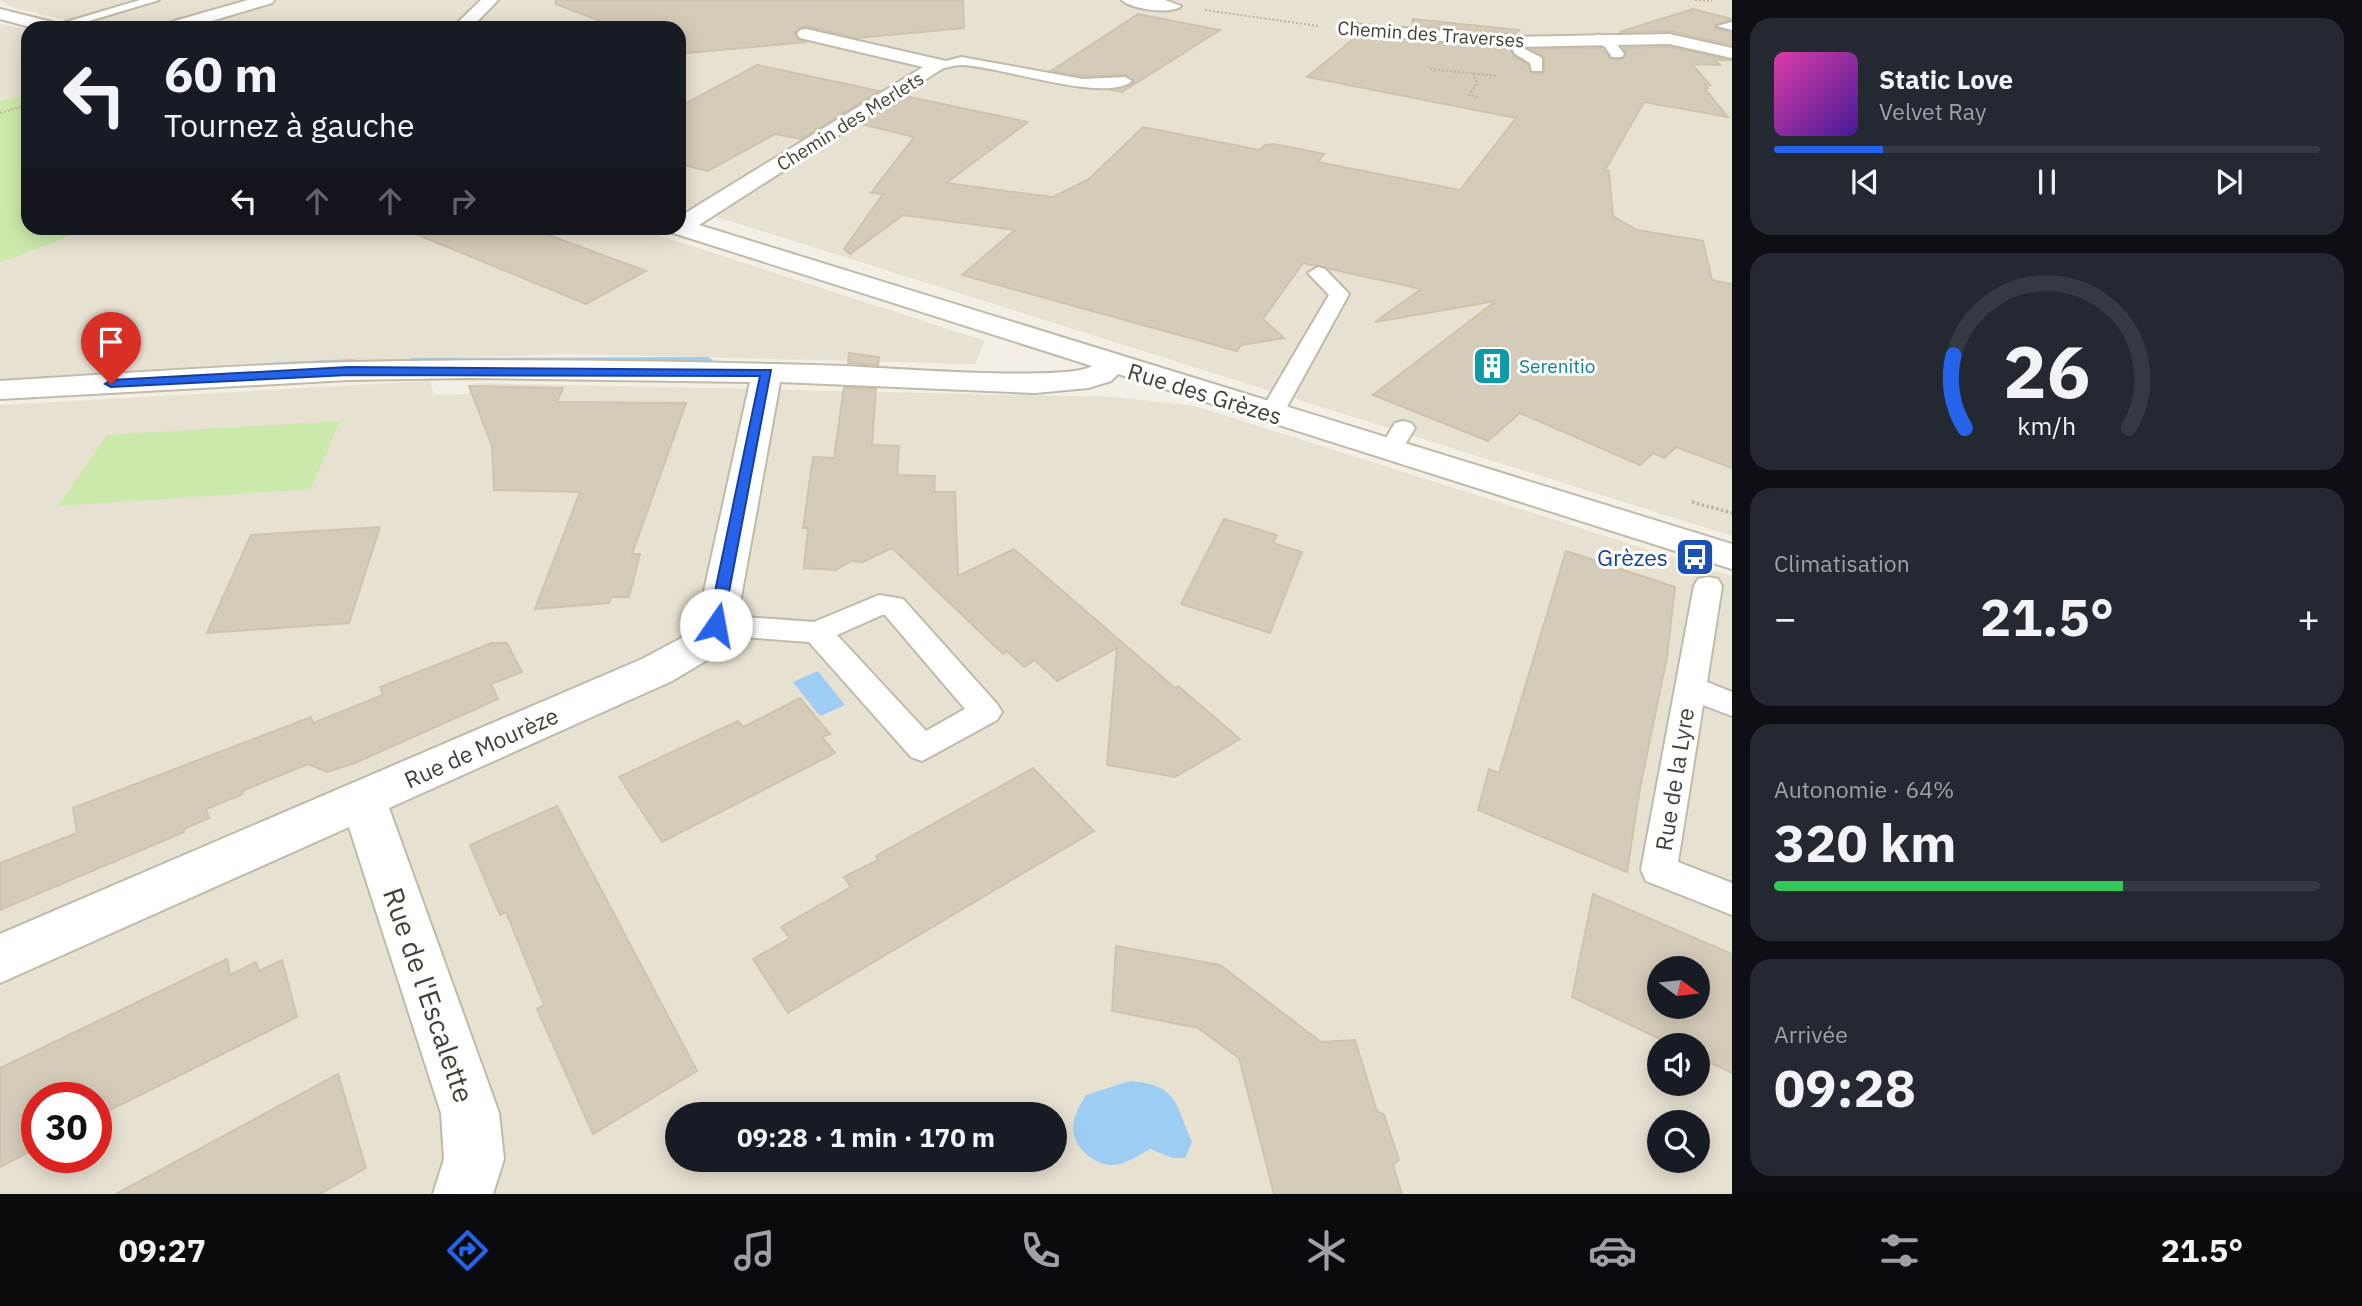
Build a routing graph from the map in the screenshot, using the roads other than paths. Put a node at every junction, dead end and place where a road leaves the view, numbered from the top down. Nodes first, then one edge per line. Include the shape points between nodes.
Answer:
1 (153, 0) edge
2 (266, 0) edge
3 (490, 0) edge
4 (1130, 0) edge
5 (1173, 6) road end
6 (0, 14) edge
7 (26, 21) edge
8 (78, 21) edge
9 (194, 21) edge
10 (468, 21) edge
11 (1350, 29) road end
12 (806, 34) dead end
13 (1600, 38) junction
14 (1515, 42) junction
15 (1732, 53) edge
16 (1616, 54) dead end
17 (939, 65) junction
18 (1537, 68) dead end
19 (1125, 81) dead end
20 (686, 223) edge
21 (686, 229) edge
22 (1318, 273) dead end
23 (1051, 344) junction
24 (1111, 364) junction
25 (767, 373) junction
26 (990, 380) junction
27 (0, 390) edge
28 (1271, 414) junction
29 (1732, 557) edge
30 (1708, 586) dead end
31 (716, 625) junction
32 (817, 632) junction
33 (1689, 688) junction
34 (1732, 704) edge
35 (363, 799) junction
36 (1732, 899) edge
37 (0, 959) edge
38 (463, 1194) edge

1 - 8 lane
2 - 9 street
3 - 10 street
4 - 5 street
6 - 7 street
11 - 14 street, Chemin des Traverses
12 - 17 street, Chemin des Merlets
13 - 14 street, Chemin des Traverses
13 - 15 street, Chemin des Traverses via 1669,38
13 - 16 lane
14 - 18 lane via 1520,51 1537,61
17 - 19 lane via 961,61 1083,83
17 - 20 street, Chemin des Merlets
21 - 23 street, Rue des Grèzes
22 - 28 lane via 1339,295
23 - 24 street, Rue des Grèzes
23 - 26 street via 1038,364
24 - 26 street via 1088,379 1035,384
24 - 28 street, Rue des Grèzes
25 - 26 street
25 - 27 street via 348,371
25 - 31 street
28 - 29 street, Rue des Grèzes via 1397,439
30 - 33 lane, Rue de la Lyre
31 - 32 lane
31 - 35 street, Rue de Mourèze via 703,644 657,670
32 - 32 lane via 879,605 892,606 986,712 922,748
33 - 34 lane, Rue de la Lyre
33 - 36 lane, Rue de la Lyre via 1659,870
35 - 37 street, Rue de Mourèze
35 - 38 street, Rue de l'Escalette via 470,1114 474,1159

